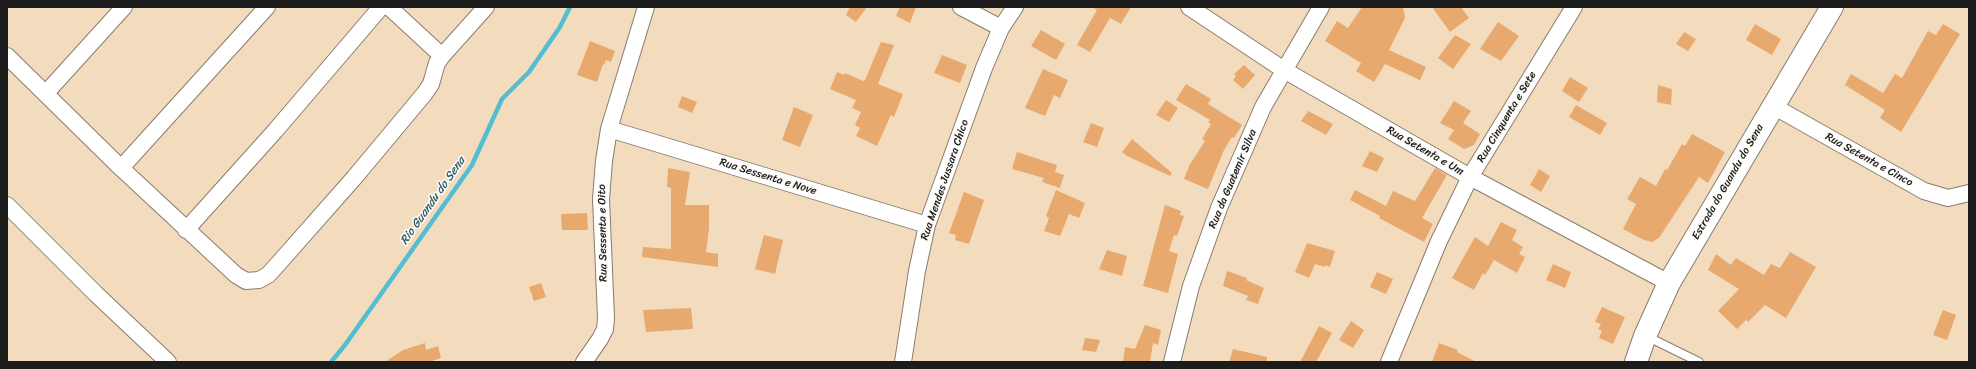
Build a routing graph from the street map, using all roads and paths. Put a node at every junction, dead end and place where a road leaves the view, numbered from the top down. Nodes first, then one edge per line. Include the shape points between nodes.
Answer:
1 (124, 7) edge
2 (267, 7) edge
3 (381, 7) edge
4 (389, 7) edge
5 (486, 7) edge
6 (646, 7) edge
7 (961, 7) edge
8 (1015, 7) edge
9 (1188, 7) edge
10 (1321, 7) edge
11 (1574, 7) edge
12 (1832, 7) edge
13 (1001, 28) junction
14 (7, 56) edge
15 (442, 56) junction
16 (1284, 70) junction
17 (46, 93) junction
18 (1773, 106) junction
19 (609, 129) junction
20 (121, 168) junction
21 (1470, 177) junction
22 (1969, 193) edge
23 (7, 205) edge
24 (927, 225) junction
25 (186, 230) junction
26 (1669, 283) junction
27 (1645, 336) junction
28 (168, 362) edge
29 (584, 362) edge
30 (903, 362) edge
31 (1172, 362) edge
32 (1390, 362) edge
33 (1636, 362) edge
34 (1699, 362) edge

1 - 17 street
2 - 20 street
3 - 25 street
4 - 15 street
5 - 15 street
6 - 19 street, Rua Sessenta e Oito
7 - 13 street
8 - 13 street, Rua Mendes Jussara Chico
9 - 16 street, Rua Setenta e Um
10 - 16 street, Rua da Guatemir Silva
11 - 21 street, Rua Cinquenta e Sete
12 - 18 main road, Estrada do Guandu do Sena
13 - 24 street, Rua Mendes Jussara Chico
14 - 17 street
15 - 25 street via 425,93 268,275 259,280 246,281
16 - 21 street, Rua Setenta e Um
16 - 31 street, Rua da Guatemir Silva via 1263,107 1198,262
17 - 20 street
18 - 22 street, Rua Setenta e Cinco via 1924,191 1948,198
18 - 26 main road, Estrada do Guandu do Sena
19 - 24 street, Rua Sessenta e Nove
19 - 29 street, Rua Sessenta e Oito via 601,199 606,318 600,340
20 - 25 street
21 - 26 street, Rua Setenta e Um
21 - 32 street, Rua Cinquenta e Sete via 1438,241
23 - 28 street
24 - 30 street, Rua Mendes Jussara Chico
26 - 27 main road, Estrada do Guandu do Sena
27 - 33 main road, Estrada do Guandu do Sena
27 - 34 lane

